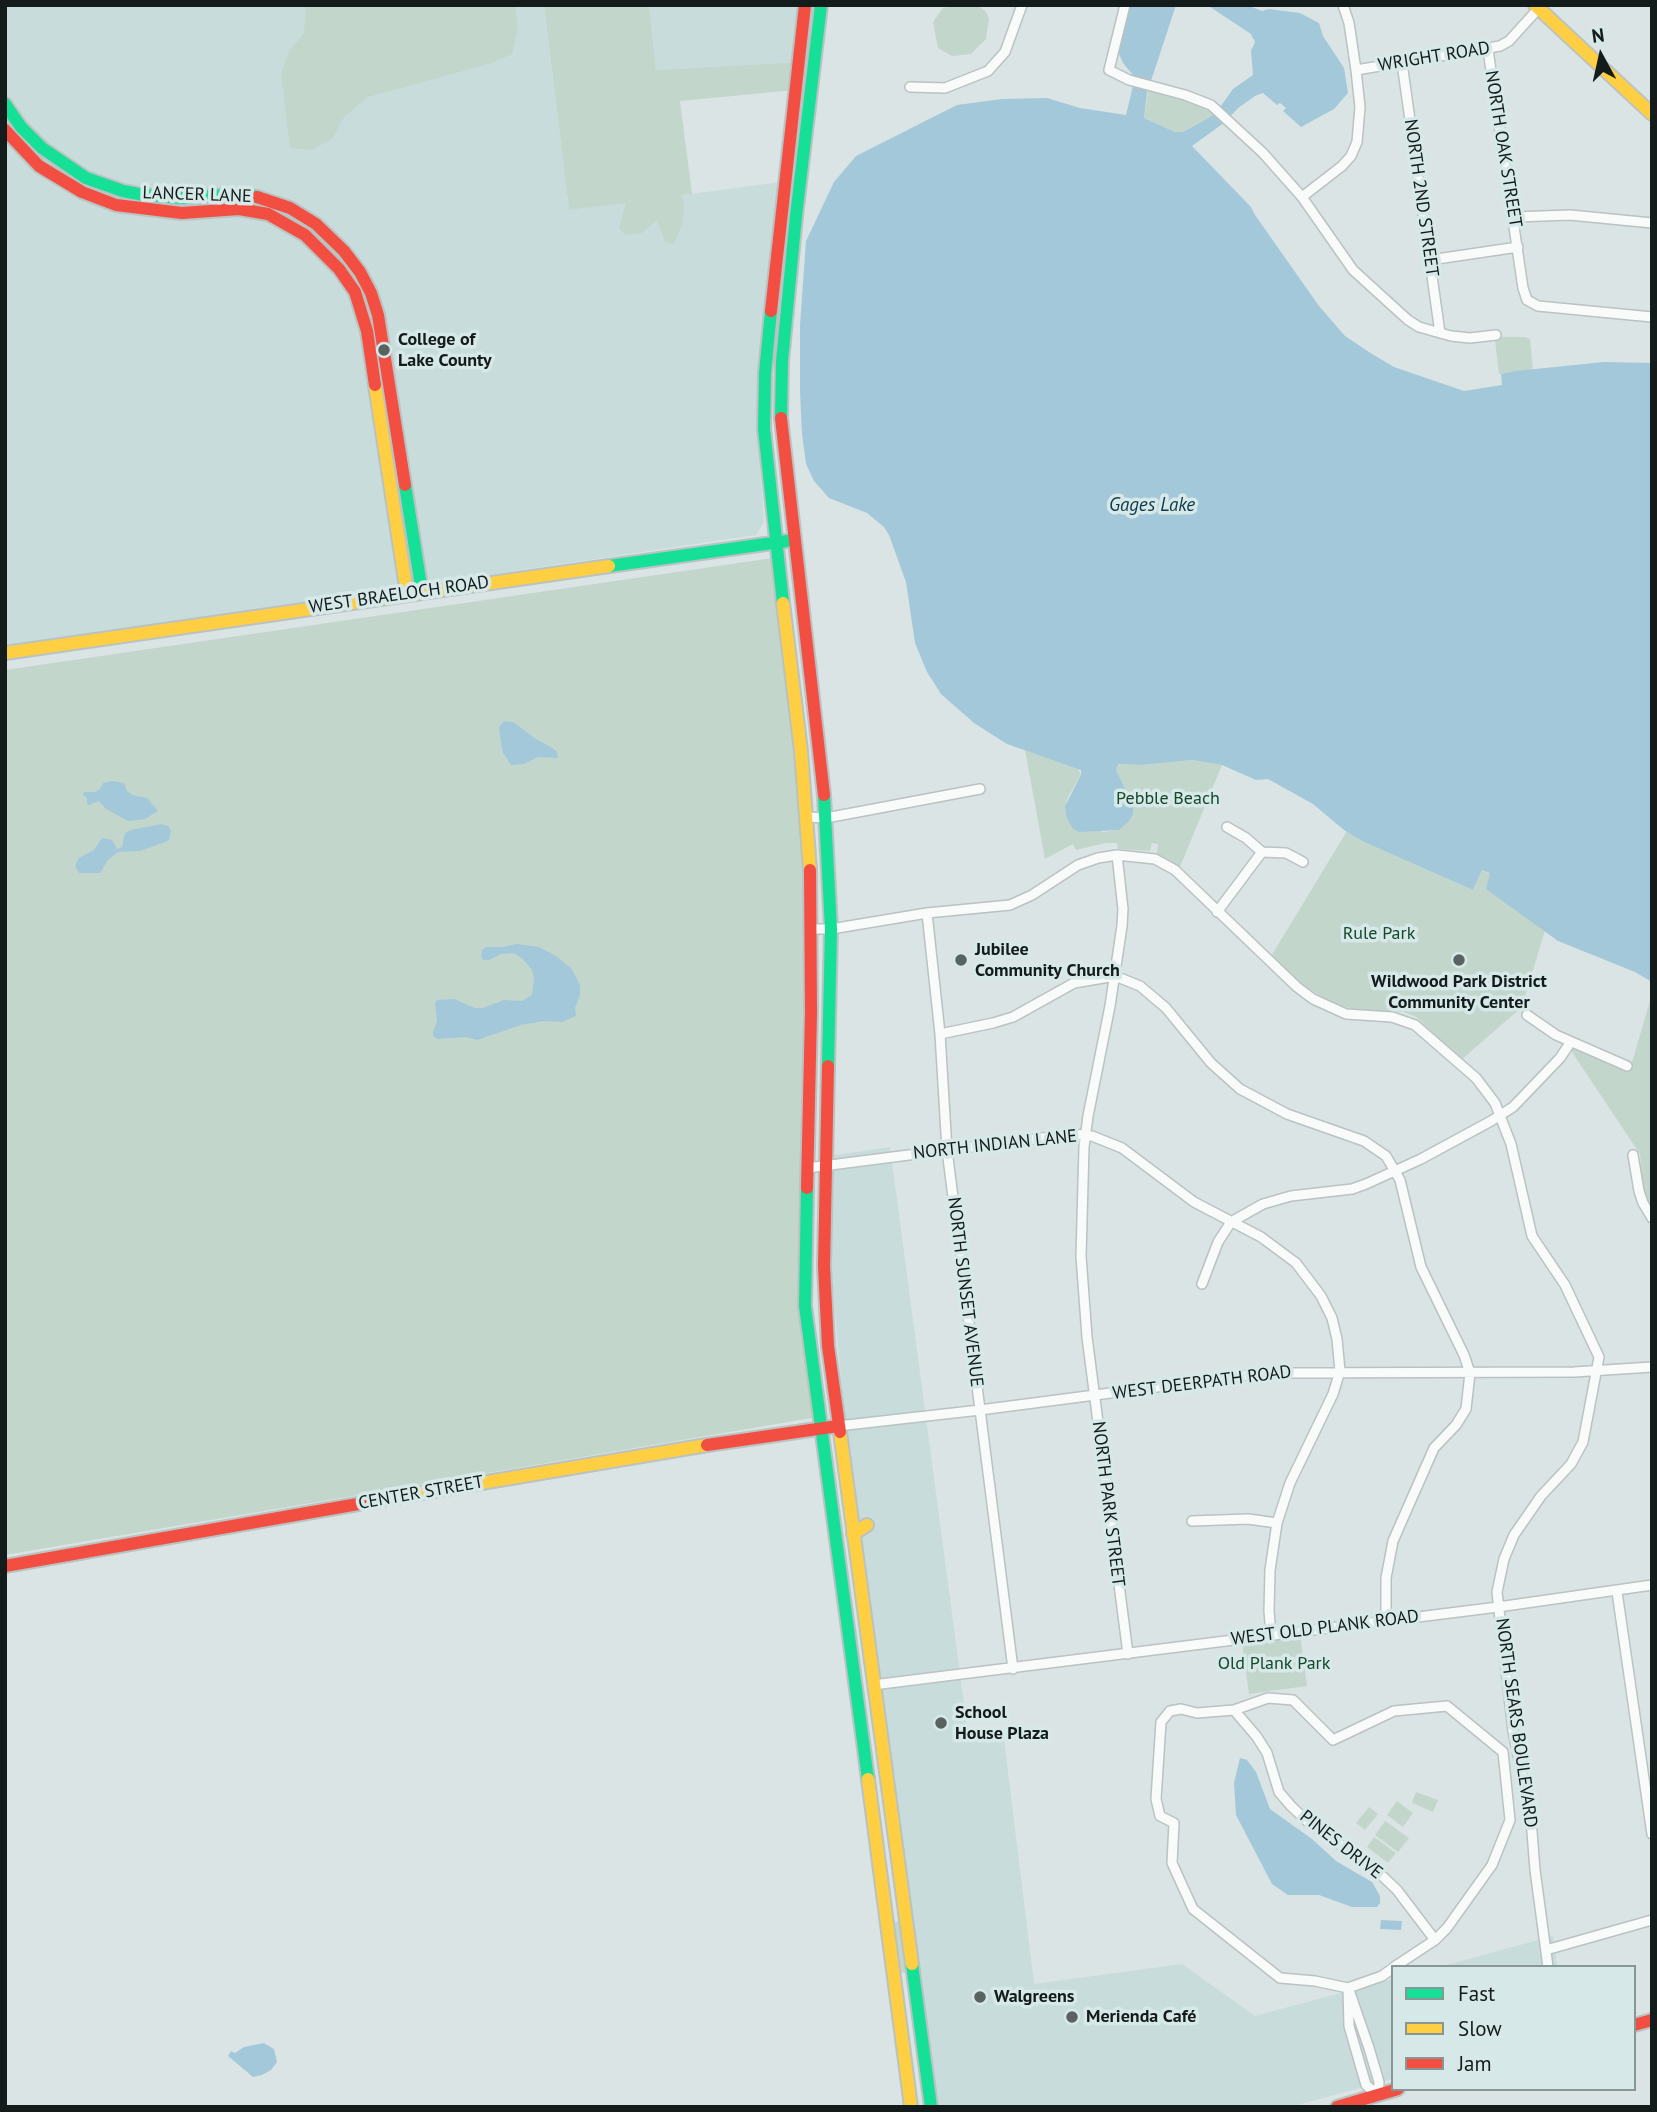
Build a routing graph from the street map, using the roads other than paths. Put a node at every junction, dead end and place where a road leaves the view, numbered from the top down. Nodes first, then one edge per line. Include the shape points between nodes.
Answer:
1 (805, 5) edge
2 (821, 5) edge
3 (1022, 5) edge
4 (1125, 5) edge
5 (1343, 5) edge
6 (1536, 7) edge
7 (1488, 50) junction
8 (1402, 63) junction
9 (1356, 70) junction
10 (910, 87) dead end
11 (5, 104) edge
12 (1652, 114) edge
13 (5, 130) edge
14 (1302, 197) junction
15 (1514, 217) junction
16 (1652, 223) edge
17 (1518, 247) junction
18 (1430, 260) junction
19 (1648, 316) edge
20 (1440, 332) junction
21 (1496, 335) dead end
22 (794, 540) junction
23 (776, 542) junction
24 (422, 592) junction
25 (407, 594) junction
26 (5, 653) edge
27 (980, 789) dead end
28 (807, 817) junction
29 (826, 818) junction
30 (1227, 827) dead end
31 (1262, 852) junction
32 (1117, 855) junction
33 (1303, 862) dead end
34 (1217, 912) junction
35 (926, 914) junction
36 (810, 929) junction
37 (831, 929) junction
38 (1115, 976) junction
39 (1527, 1016) dead end
40 (940, 1034) junction
41 (1570, 1043) junction
42 (1626, 1066) dead end
43 (1501, 1115) junction
44 (1086, 1135) junction
45 (947, 1150) junction
46 (1633, 1155) dead end
47 (825, 1166) junction
48 (807, 1168) junction
49 (1396, 1170) junction
50 (1652, 1218) edge
51 (1231, 1222) junction
52 (1202, 1284) dead end
53 (1652, 1367) edge
54 (1339, 1371) junction
55 (1598, 1371) junction
56 (1470, 1373) junction
57 (1094, 1395) junction
58 (980, 1410) junction
59 (838, 1426) junction
60 (821, 1428) junction
61 (1192, 1521) dead end
62 (1277, 1523) junction
63 (856, 1559) junction
64 (837, 1562) junction
65 (5, 1566) edge
66 (1652, 1585) edge
67 (1617, 1592) junction
68 (1498, 1607) junction
69 (1386, 1620) junction
70 (1271, 1635) junction
71 (1128, 1654) junction
72 (1013, 1669) junction
73 (873, 1685) junction
74 (1234, 1710) junction
75 (1649, 1799) edge
76 (1652, 1835) edge
77 (1652, 1920) edge
78 (1435, 1940) junction
79 (1546, 1950) junction
80 (1397, 1965) edge
81 (1548, 1965) edge
82 (1391, 1969) edge
83 (1348, 1988) junction
84 (1391, 2091) edge
85 (1378, 2095) junction
86 (911, 2107) edge
87 (931, 2107) edge
88 (1337, 2107) edge

1 - 23 main road via 765,373 764,429
2 - 22 main road via 782,360 781,419
3 - 10 street via 1005,52 988,71 945,89
4 - 14 street via 1109,70 1211,105
5 - 9 street
6 - 7 street, WRIGHT ROAD via 1509,41
6 - 12 main road
7 - 8 street, WRIGHT ROAD
7 - 15 street, NORTH OAK STREET
8 - 9 street, WRIGHT ROAD
8 - 18 street, NORTH 2ND STREET
9 - 14 street via 1357,142 1342,166
11 - 24 main road, LANCER LANE via 42,148 86,178 144,195 265,198 316,224 344,251 371,293 378,314
13 - 25 main road, LANCER LANE via 39,166 82,192 116,205 153,211 239,209 268,214 305,236 339,269 355,292 367,331
14 - 20 street via 1362,279 1408,320
15 - 16 street via 1570,215
15 - 17 street, NORTH OAK STREET
17 - 18 street
17 - 19 street, NORTH OAK STREET via 1527,300 1538,306
18 - 20 street, NORTH 2ND STREET
20 - 21 street via 1470,338
22 - 23 main road, WEST BRAELOCH ROAD
22 - 29 main road
23 - 24 main road, WEST BRAELOCH ROAD
23 - 28 main road
24 - 25 main road, WEST BRAELOCH ROAD
25 - 26 main road, WEST BRAELOCH ROAD
27 - 29 street
28 - 29 street
28 - 36 main road
29 - 37 main road
30 - 31 street
31 - 33 street via 1286,853
31 - 34 street
32 - 34 street, NORTH SEARS BOULEVARD via 1167,864
32 - 35 street, NORTH SEARS BOULEVARD via 1078,865 1019,902
32 - 38 street, NORTH PARK STREET via 1123,909
34 - 43 street, NORTH SEARS BOULEVARD via 1313,999 1346,1014 1392,1017 1415,1025 1476,1079
35 - 37 street, NORTH SEARS BOULEVARD
35 - 40 street, NORTH SUNSET AVENUE
36 - 37 street, NORTH SEARS BOULEVARD
36 - 48 main road
37 - 47 main road
38 - 40 street via 1073,983 1013,1017
38 - 44 street, NORTH PARK STREET
38 - 49 street via 1140,986 1166,1008 1211,1063 1240,1089 1287,1114 1364,1141 1386,1156
39 - 41 street
40 - 45 street, NORTH SUNSET AVENUE
41 - 42 street
41 - 43 street
43 - 49 street
43 - 55 street, NORTH SEARS BOULEVARD via 1532,1236 1565,1284 1595,1345
44 - 45 street, NORTH INDIAN LANE
44 - 51 street, NORTH INDIAN LANE via 1122,1148 1194,1202
44 - 57 street, NORTH PARK STREET via 1081,1256
45 - 47 street, NORTH INDIAN LANE
45 - 58 street, NORTH SUNSET AVENUE
46 - 50 street via 1639,1191
47 - 48 street, NORTH INDIAN LANE
47 - 59 main road via 827,1337
48 - 60 main road via 805,1306
49 - 51 street via 1352,1189 1263,1204
49 - 56 street via 1421,1267
51 - 52 street
51 - 54 street, NORTH INDIAN LANE via 1261,1237 1309,1279 1332,1318
53 - 55 street, WEST DEERPATH ROAD
54 - 56 street, WEST DEERPATH ROAD
54 - 57 street, WEST DEERPATH ROAD via 1264,1373
54 - 62 street, NORTH INDIAN LANE
55 - 56 street, WEST DEERPATH ROAD
55 - 68 street, NORTH SEARS BOULEVARD via 1583,1442 1571,1464 1528,1514 1504,1559
56 - 69 street via 1466,1409 1434,1448 1393,1541 1386,1578
57 - 58 street, WEST DEERPATH ROAD
57 - 71 street, NORTH PARK STREET
58 - 59 street, WEST DEERPATH ROAD
58 - 72 street, NORTH SUNSET AVENUE
59 - 60 main road, CENTER STREET
59 - 63 main road
60 - 64 main road
60 - 65 main road, CENTER STREET via 631,1456
61 - 62 street
62 - 70 street, NORTH INDIAN LANE via 1270,1570
63 - 64 main road
63 - 73 main road
64 - 86 main road
66 - 67 street, WEST OLD PLANK ROAD
67 - 68 street, WEST OLD PLANK ROAD
67 - 75 street
68 - 69 street, WEST OLD PLANK ROAD
68 - 79 street, NORTH SEARS BOULEVARD
69 - 70 street, WEST OLD PLANK ROAD
70 - 71 street, WEST OLD PLANK ROAD
71 - 72 street, WEST OLD PLANK ROAD
72 - 73 street, WEST OLD PLANK ROAD
73 - 87 main road
74 - 78 street, PINES DRIVE via 1262,1745 1279,1792 1291,1806 1376,1870
74 - 78 street via 1268,1698 1293,1700 1333,1740 1394,1711 1447,1706 1503,1752 1510,1820 1492,1865
74 - 83 street via 1197,1713 1181,1709 1170,1711 1161,1722 1156,1799 1160,1816 1174,1823 1172,1863 1193,1909 1280,1979
75 - 76 street
77 - 79 street
78 - 80 street
79 - 81 street, NORTH SEARS BOULEVARD
82 - 83 street
83 - 85 street via 1349,2026 1366,2085
84 - 85 main road
85 - 88 main road

